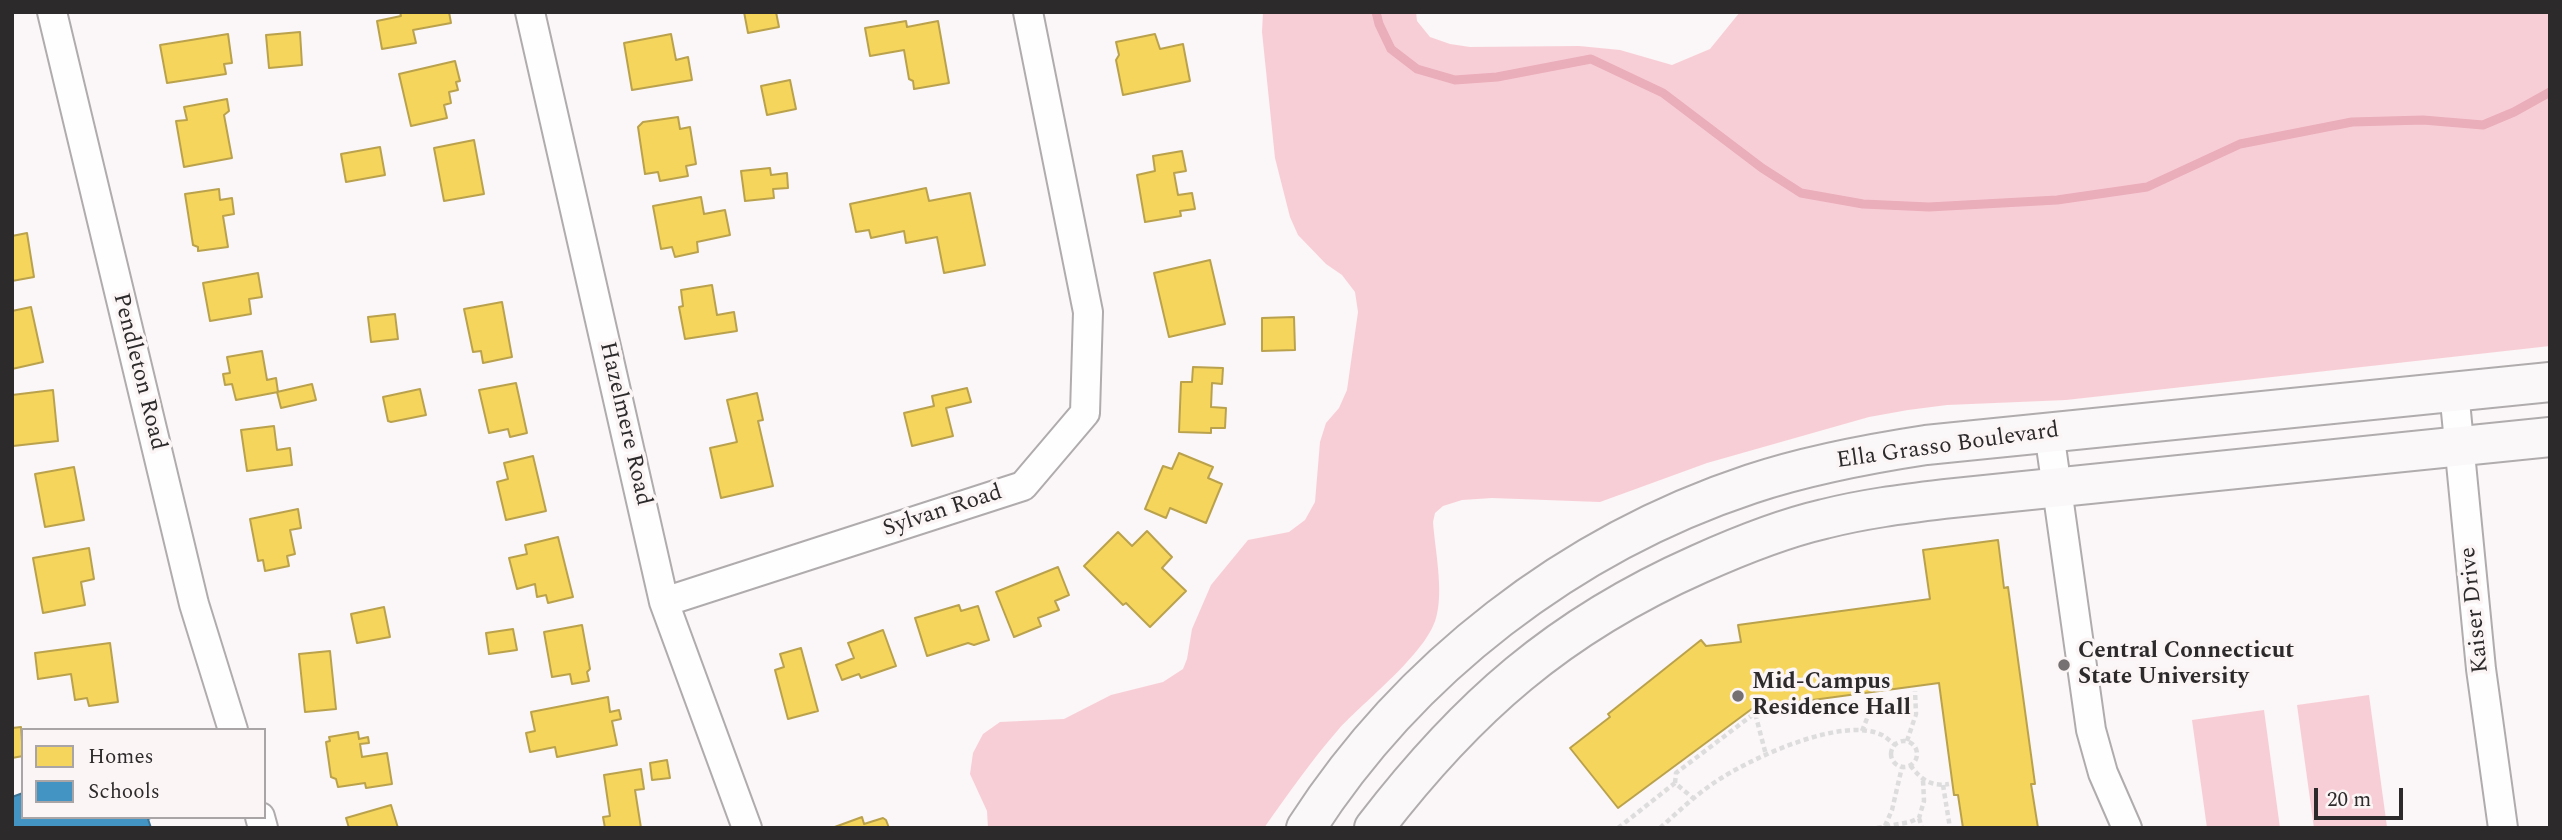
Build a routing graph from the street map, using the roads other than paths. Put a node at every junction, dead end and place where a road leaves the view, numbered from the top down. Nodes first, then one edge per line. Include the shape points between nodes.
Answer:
1 (51, 12) edge
2 (530, 12) edge
3 (1028, 12) edge
4 (2550, 382) edge
5 (2454, 391) junction
6 (2049, 432) junction
7 (2550, 437) edge
8 (2459, 446) junction
9 (2056, 487) junction
10 (664, 602) junction
11 (232, 728) edge
12 (747, 828) edge
13 (1306, 828) edge
14 (1374, 828) edge
15 (2127, 828) edge
16 (2503, 828) edge

1 - 11 street, Pendleton Road via 194,604
2 - 10 street, Hazelmere Road
3 - 10 street, Sylvan Road via 1088,312 1085,414 1023,486
4 - 5 main road, Ella Grasso Boulevard
5 - 6 main road, Ella Grasso Boulevard
5 - 8 street, Kaiser Drive
6 - 9 street
6 - 13 main road, Ella Grasso Boulevard via 1916,446 1812,466 1697,504 1630,535 1530,596 1451,659 1378,734
7 - 8 main road
8 - 9 main road
8 - 16 street, Kaiser Drive
9 - 14 main road via 1825,518 1748,543 1650,587 1579,627 1506,683 1436,753
9 - 15 street via 2091,730 2102,773
10 - 12 street, Hazelmere Road

